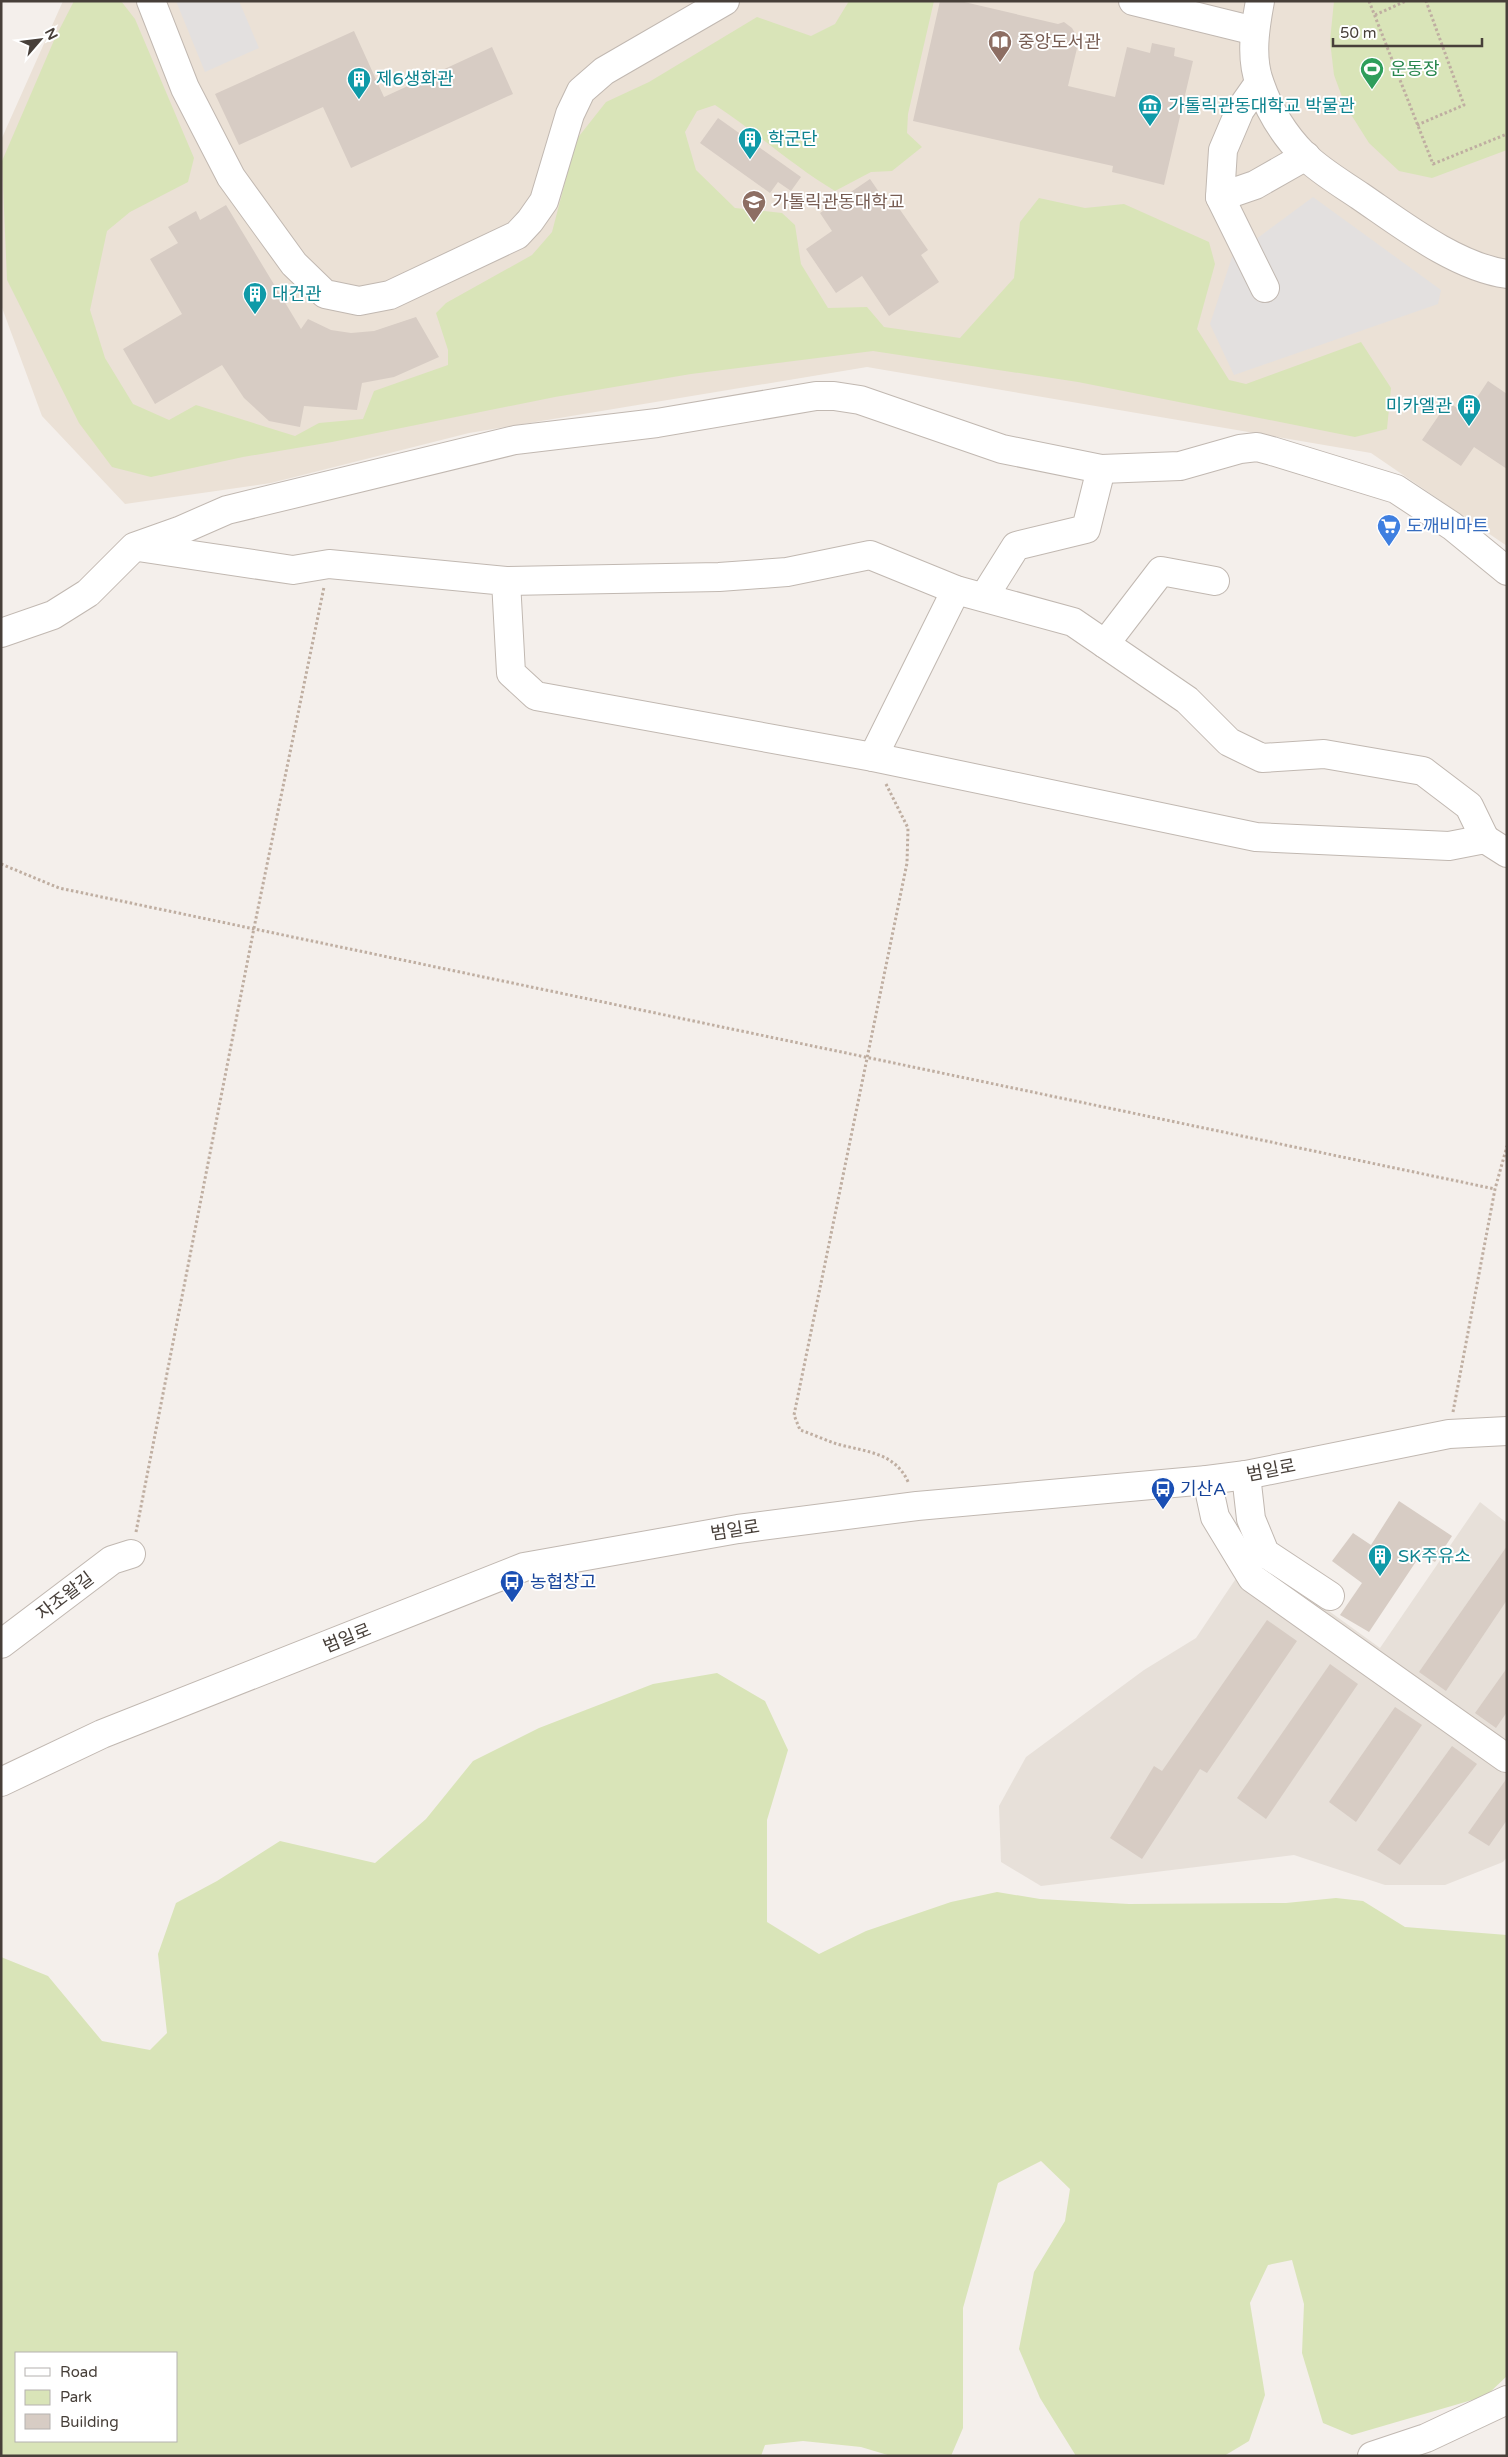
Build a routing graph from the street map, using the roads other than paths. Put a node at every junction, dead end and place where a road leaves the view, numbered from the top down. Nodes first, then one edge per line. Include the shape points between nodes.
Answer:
1 (151, 1) edge
2 (725, 1) edge
3 (1133, 1) edge
4 (1260, 1) edge
5 (1255, 31) junction
6 (1259, 83) junction
7 (1306, 156) junction
8 (1220, 197) junction
9 (1507, 274) edge
10 (1265, 288) dead end
11 (1101, 469) junction
12 (134, 546) junction
13 (1507, 571) edge
14 (506, 581) junction
15 (1215, 581) dead end
16 (956, 590) junction
17 (984, 598) junction
18 (1, 633) edge
19 (1105, 644) junction
20 (873, 757) junction
21 (1496, 846) edge
22 (1507, 1431) edge
23 (1246, 1475) junction
24 (1207, 1480) junction
25 (132, 1554) road end
26 (1330, 1596) dead end
27 (1, 1644) edge
28 (1506, 1758) edge
29 (1, 1782) edge
30 (1507, 2400) edge
31 (1372, 2456) edge

1 - 2 street via 185,88 231,177 294,264 326,294 359,301 390,295 516,235 544,201 570,114 581,91 604,70
3 - 5 street
4 - 5 street
5 - 6 street
6 - 7 street via 1276,119
6 - 8 street via 1240,110 1223,150
7 - 8 street via 1255,185
7 - 9 street via 1420,238 1466,260
8 - 10 street
11 - 12 street via 1002,449 860,400 816,396 657,423 515,440 227,510
11 - 13 street via 1180,466 1240,449 1257,447 1272,450 1396,489 1452,526
11 - 17 street via 1086,529 1016,546
12 - 14 street via 293,570 329,564
12 - 18 street via 88,593 52,615
14 - 16 street via 719,577 788,572 870,555
14 - 20 street via 511,673 536,696
15 - 19 street via 1161,572
16 - 17 street
16 - 20 street
17 - 19 street via 1073,622
19 - 21 street via 1187,700 1229,742 1262,758 1324,754 1423,771 1469,806
20 - 21 street via 1256,837
22 - 23 street, 범일로 via 1449,1434
23 - 24 street, 범일로
23 - 26 street via 1251,1519 1265,1553
24 - 28 street via 1215,1517 1252,1578
24 - 29 street, 범일로 via 917,1506 738,1529 524,1568 102,1734
25 - 27 street, 자조왈길 via 112,1560
30 - 31 street via 1426,2438

